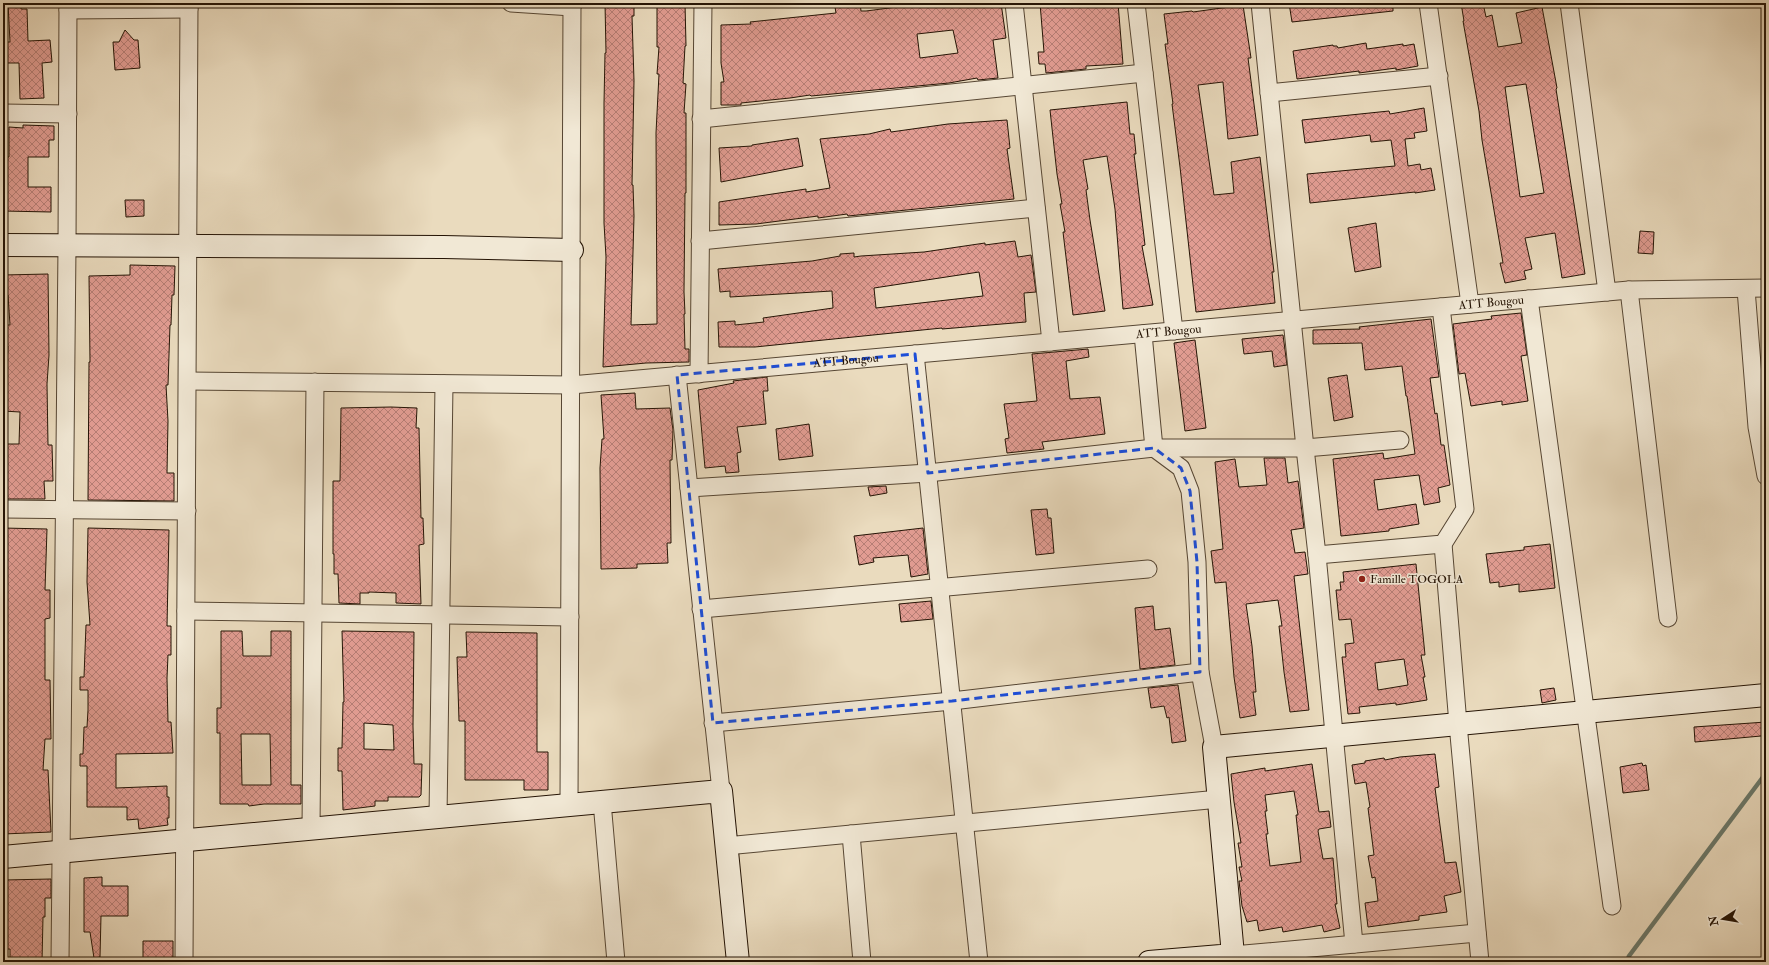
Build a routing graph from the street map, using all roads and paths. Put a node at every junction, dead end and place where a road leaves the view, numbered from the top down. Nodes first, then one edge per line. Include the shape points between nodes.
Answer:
1 (512, 3) edge
2 (702, 3) edge
3 (1014, 3) edge
4 (1136, 3) edge
5 (1260, 3) edge
6 (1428, 3) edge
7 (1569, 3) edge
8 (572, 5) edge
9 (190, 6) edge
10 (68, 7) edge
11 (1144, 73) junction
12 (1439, 76) junction
13 (1023, 85) junction
14 (1269, 93) junction
15 (3, 113) edge
16 (68, 114) junction
17 (701, 119) junction
18 (1036, 208) junction
19 (700, 241) junction
20 (3, 245) edge
21 (67, 246) junction
22 (189, 247) junction
23 (572, 250) junction
24 (1766, 288) edge
25 (1746, 289) junction
26 (1629, 290) junction
27 (1607, 292) junction
28 (1529, 299) junction
29 (1470, 304) junction
30 (1441, 307) junction
31 (1292, 320) junction
32 (1174, 331) junction
33 (1143, 334) junction
34 (1051, 342) junction
35 (915, 354) junction
36 (699, 374) junction
37 (677, 376) junction
38 (188, 381) junction
39 (315, 382) junction
40 (444, 384) junction
41 (571, 385) junction
42 (1400, 440) dead end
43 (1154, 448) junction
44 (1304, 448) junction
45 (928, 473) junction
46 (1766, 476) edge
47 (689, 488) junction
48 (3, 509) edge
49 (64, 510) junction
50 (187, 511) junction
51 (1443, 544) junction
52 (1317, 555) junction
53 (1148, 569) dead end
54 (940, 586) junction
55 (701, 609) junction
56 (186, 611) junction
57 (313, 613) junction
58 (441, 615) junction
59 (570, 617) junction
60 (1668, 618) dead end
61 (1200, 672) junction
62 (1766, 695) edge
63 (952, 701) junction
64 (1585, 712) junction
65 (713, 723) junction
66 (1458, 724) junction
67 (1333, 736) junction
68 (1214, 747) junction
69 (721, 791) junction
70 (1219, 799) junction
71 (602, 802) junction
72 (570, 805) junction
73 (438, 817) junction
74 (964, 824) junction
75 (311, 829) junction
76 (851, 834) junction
77 (185, 841) junction
78 (726, 846) junction
79 (61, 852) junction
80 (3, 858) edge
81 (1612, 906) dead end
82 (1477, 933) junction
83 (1354, 944) junction
84 (1233, 958) edge
85 (60, 962) edge
86 (184, 962) edge
87 (616, 962) edge
88 (738, 962) edge
89 (862, 962) edge
90 (979, 962) edge
91 (1149, 962) edge
92 (1480, 962) edge

1 - 8 street
2 - 17 street
3 - 13 street
4 - 11 street
5 - 14 street
6 - 12 street
7 - 27 street
8 - 23 street
9 - 10 street
9 - 22 street
10 - 16 street
11 - 13 street
11 - 32 street
12 - 14 street
12 - 29 street
13 - 17 street
13 - 18 street
14 - 31 street
15 - 16 street
16 - 21 street
17 - 19 street
18 - 19 street
18 - 34 street
19 - 36 street
20 - 21 street
21 - 22 street
21 - 49 street
22 - 23 street
22 - 38 street
23 - 41 street
24 - 25 street, ATT Bougou
25 - 26 street, ATT Bougou
25 - 46 street via 1757,427
26 - 27 street, ATT Bougou
26 - 60 street
27 - 28 street, ATT Bougou
28 - 29 street, ATT Bougou
28 - 64 street
29 - 30 street, ATT Bougou
30 - 31 street, ATT Bougou
30 - 51 street via 1465,508
31 - 32 street, ATT Bougou
31 - 44 street
32 - 33 street, ATT Bougou
33 - 34 street, ATT Bougou
33 - 43 street
34 - 35 street, ATT Bougou
35 - 36 street, ATT Bougou
35 - 45 street
36 - 37 street, ATT Bougou
37 - 41 street, ATT Bougou
37 - 47 street
38 - 39 street, ATT Bougou
38 - 50 street
39 - 40 street, ATT Bougou
39 - 57 street
40 - 41 street, ATT Bougou
40 - 58 street
41 - 59 street
42 - 44 street
43 - 44 street
43 - 45 street
43 - 61 street via 1181,468 1190,491 1197,562
44 - 52 street
45 - 47 street
45 - 54 street
47 - 55 street
48 - 49 street
49 - 50 street
49 - 79 street
50 - 56 street
51 - 52 street
51 - 66 street
52 - 67 street
53 - 54 street
54 - 55 street
54 - 63 street
55 - 65 street
56 - 57 street
56 - 77 street
57 - 58 street
57 - 75 street
58 - 59 street
58 - 73 street
59 - 72 street
61 - 63 street
61 - 68 street
62 - 64 street
63 - 65 street
63 - 74 street
64 - 66 street
64 - 81 street
65 - 69 street
66 - 67 street
66 - 82 street
67 - 68 street
67 - 83 street
68 - 70 street
69 - 71 street
69 - 78 street
70 - 74 street
70 - 84 street
71 - 72 street
71 - 87 street
72 - 73 street
73 - 75 street
74 - 76 street
74 - 90 street
75 - 77 street
76 - 78 street
76 - 89 street
77 - 79 street
77 - 86 street
78 - 88 street
79 - 80 street
79 - 85 street
82 - 83 street
82 - 92 street
83 - 84 street
84 - 91 street

